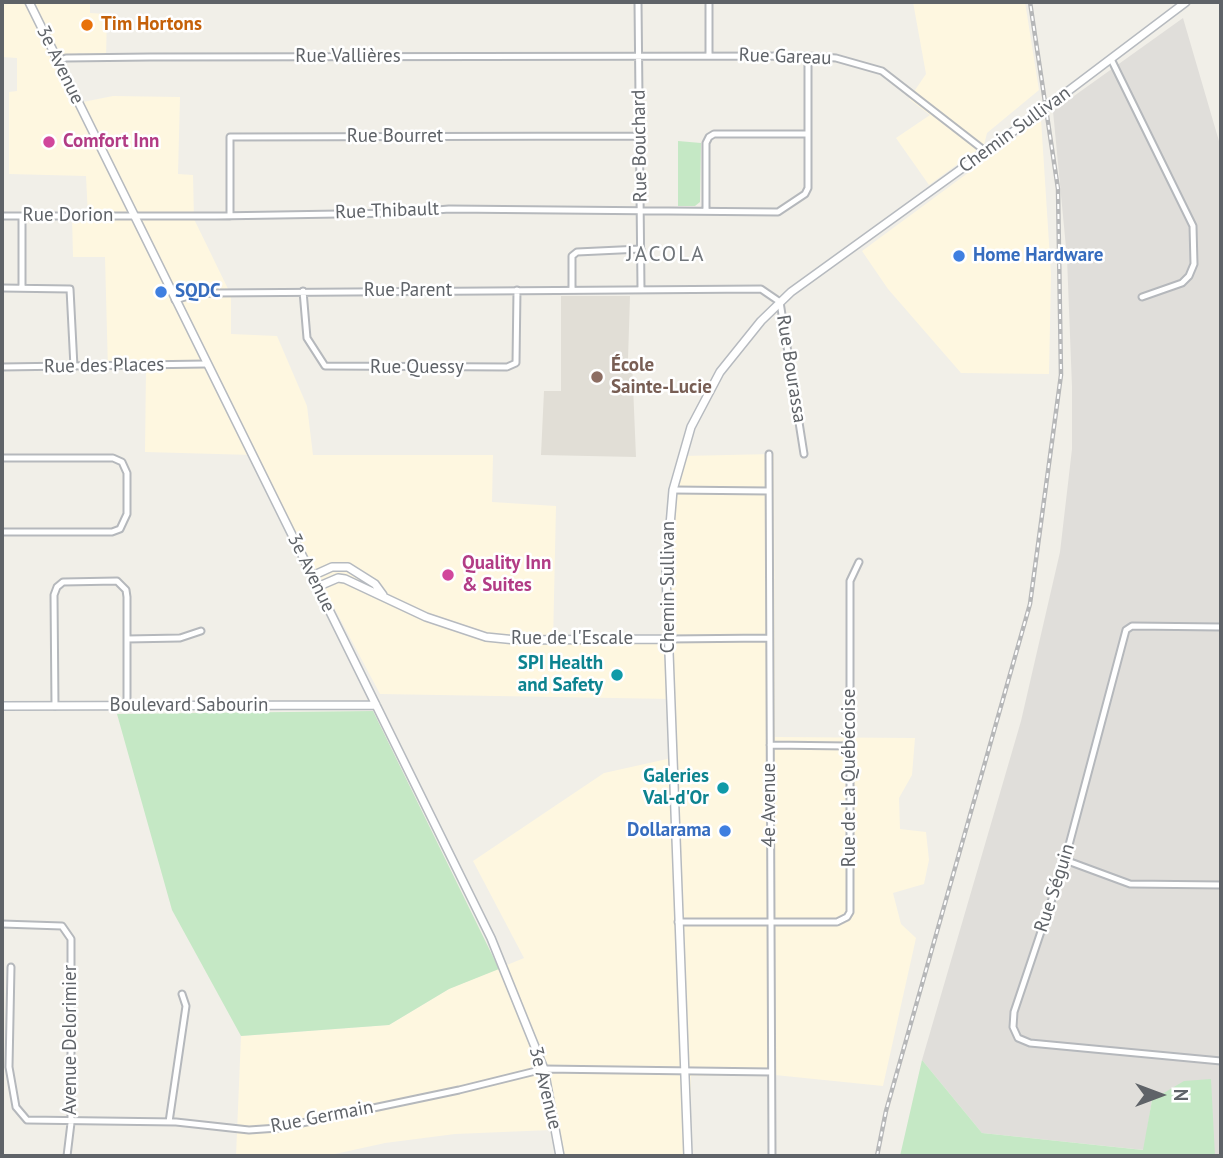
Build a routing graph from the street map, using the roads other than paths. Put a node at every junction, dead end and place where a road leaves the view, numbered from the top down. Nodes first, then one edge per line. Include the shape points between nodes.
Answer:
1 (29, 2) edge
2 (638, 2) edge
3 (709, 2) edge
4 (1183, 3) edge
5 (709, 56) junction
6 (808, 56) junction
7 (638, 57) junction
8 (1111, 59) junction
9 (58, 61) junction
10 (807, 134) junction
11 (640, 136) junction
12 (985, 152) junction
13 (706, 211) junction
14 (641, 212) junction
15 (2, 216) edge
16 (22, 216) junction
17 (134, 216) junction
18 (230, 216) junction
19 (641, 249) junction
20 (2, 288) edge
21 (22, 288) junction
22 (641, 289) junction
23 (517, 290) junction
24 (572, 290) junction
25 (303, 291) junction
26 (1142, 297) dead end
27 (175, 300) junction
28 (780, 302) junction
29 (206, 364) junction
30 (2, 367) edge
31 (74, 367) junction
32 (769, 454) dead end
33 (804, 454) dead end
34 (2, 458) edge
35 (673, 490) junction
36 (769, 491) junction
37 (2, 532) edge
38 (859, 562) dead end
39 (312, 576) junction
40 (317, 587) junction
41 (383, 596) junction
42 (1221, 627) edge
43 (201, 631) dead end
44 (769, 638) junction
45 (127, 639) junction
46 (668, 639) junction
47 (376, 705) junction
48 (2, 706) edge
49 (55, 706) junction
50 (127, 706) junction
51 (770, 745) junction
52 (849, 746) junction
53 (1065, 860) junction
54 (1221, 885) edge
55 (678, 922) junction
56 (770, 922) junction
57 (2, 924) edge
58 (11, 967) dead end
59 (182, 994) dead end
60 (1221, 1061) edge
61 (544, 1069) junction
62 (684, 1072) junction
63 (771, 1072) junction
64 (169, 1122) junction
65 (71, 1123) junction
66 (67, 1156) edge
67 (560, 1156) edge
68 (688, 1156) edge
69 (772, 1156) edge

1 - 9 main road, 3e Avenue
2 - 7 street, Rue Bouchard
3 - 5 street
4 - 8 main road, Chemin Sullivan
5 - 6 street, Rue Gareau
5 - 7 street, Rue Gareau
6 - 10 street, Rue Thibault
6 - 12 street, Rue Gareau via 856,62 882,71
7 - 9 street, Rue Vallières
7 - 11 street, Rue Bouchard
8 - 12 main road, Chemin Sullivan
8 - 26 street via 1193,226 1194,264 1189,276 1182,283
9 - 17 main road, 3e Avenue
10 - 13 street, Rue Thibault via 808,188 785,209
10 - 13 street via 709,137
11 - 14 street, Rue Bouchard
11 - 18 street, Rue Bourret via 230,136
12 - 28 main road, Chemin Sullivan
13 - 14 street, Rue Thibault
14 - 18 street, Rue Thibault via 450,209
14 - 19 street, Rue Bouchard
15 - 16 street, Rue Dorion
16 - 17 street, Rue Dorion
16 - 21 street
17 - 18 street, Rue Thibault
17 - 27 main road, 3e Avenue
19 - 22 street, Rue Bouchard
19 - 24 street via 577,252 572,256
20 - 21 street
21 - 31 street via 70,289
22 - 24 street, Rue Parent
22 - 28 street, Rue Bourassa via 761,289
23 - 24 street, Rue Parent
23 - 25 street, Rue Parent
23 - 25 street, Rue Quessy via 516,363 507,367 325,366 307,338
25 - 27 street, Rue Parent via 195,293
27 - 29 main road, 3e Avenue
28 - 33 street, Rue Bourassa
28 - 35 main road, Chemin Sullivan via 737,351 702,403 682,449
29 - 31 street, Rue des Places
29 - 39 main road, 3e Avenue
30 - 31 street, Rue des Places
32 - 36 street, 4e Avenue
34 - 37 street via 118,460 127,473 127,514 124,526 112,531
35 - 36 street
35 - 46 main road, Chemin Sullivan via 667,544
36 - 44 street, 4e Avenue
38 - 52 street, Rue de La Québécoise via 850,581
39 - 40 main road, 3e Avenue
39 - 41 main road, Rue de l'Escale via 332,567 348,567 375,584
40 - 41 main road, Rue de l'Escale via 338,578
40 - 47 main road, 3e Avenue
41 - 46 main road, Rue de l'Escale via 486,637
42 - 53 street, Rue Séguin via 1132,626 1126,630
43 - 45 street via 180,638
44 - 46 street, Rue de l'Escale
44 - 51 street, 4e Avenue
45 - 49 street via 127,597 122,585 62,582 54,596
45 - 50 street
46 - 55 main road, Chemin Sullivan
47 - 50 main road, Boulevard Sabourin
47 - 61 main road, 3e Avenue via 491,938
48 - 49 main road, Boulevard Sabourin
49 - 50 main road, Boulevard Sabourin
51 - 52 street
51 - 56 street, 4e Avenue
52 - 56 street, Rue de La Québécoise via 850,912 837,922
53 - 54 street via 1130,884
53 - 60 street, Rue Séguin via 1014,1012 1018,1038 1030,1043
55 - 56 street
55 - 62 main road, Chemin Sullivan
56 - 63 street, 4e Avenue
57 - 65 street, Avenue Delorimier via 62,926 71,939
58 - 65 street, Rue Germain via 9,1067 16,1107 27,1120
59 - 64 street via 186,1006
61 - 62 street, Rue Germain
61 - 64 street, Rue Germain via 278,1128 249,1130
61 - 67 main road, 3e Avenue
62 - 63 street, Rue Germain
62 - 68 main road, Chemin Sullivan
63 - 69 street, 4e Avenue
64 - 65 street, Rue Germain
65 - 66 street, Avenue Delorimier

